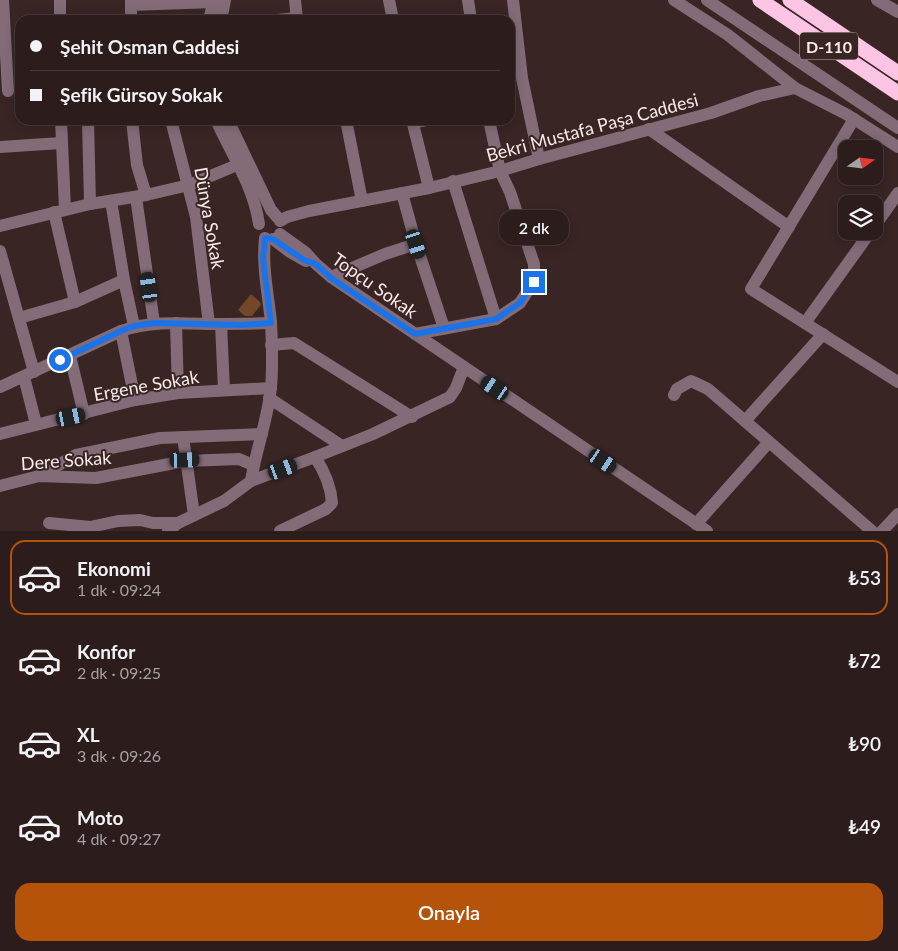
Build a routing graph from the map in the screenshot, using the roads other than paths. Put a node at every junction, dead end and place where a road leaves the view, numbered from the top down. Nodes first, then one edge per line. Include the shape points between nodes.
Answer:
1 (4, 0) edge
2 (60, 0) edge
3 (295, 0) edge
4 (390, 0) edge
5 (468, 0) edge
6 (513, 0) edge
7 (674, 0) edge
8 (707, 0) edge
9 (760, 0) edge
10 (790, 0) edge
11 (877, 0) edge
12 (218, 1) edge
13 (131, 2) edge
14 (60, 15) edge
15 (131, 15) edge
16 (212, 15) edge
17 (220, 15) edge
18 (297, 15) edge
19 (392, 15) edge
20 (470, 15) edge
21 (514, 15) edge
22 (897, 15) edge
23 (515, 53) edge
24 (898, 73) edge
25 (516, 79) edge
26 (795, 88) junction
27 (9, 90) edge
28 (898, 93) edge
29 (854, 119) junction
30 (61, 125) edge
31 (88, 125) edge
32 (133, 125) edge
33 (172, 125) edge
34 (218, 125) edge
35 (230, 125) edge
36 (347, 125) edge
37 (414, 125) edge
38 (490, 125) edge
39 (898, 128) edge
40 (649, 129) junction
41 (61, 144) junction
42 (0, 147) edge
43 (898, 147) edge
44 (539, 159) junction
45 (237, 165) junction
46 (500, 171) junction
47 (453, 181) junction
48 (189, 185) junction
49 (429, 188) junction
50 (402, 193) junction
51 (898, 193) edge
52 (141, 196) junction
53 (111, 201) junction
54 (362, 201) junction
55 (90, 204) junction
56 (59, 211) junction
57 (883, 214) edge
58 (259, 224) junction
59 (0, 226) edge
60 (789, 227) junction
61 (275, 230) junction
62 (865, 240) edge
63 (416, 244) junction
64 (0, 251) edge
65 (331, 278) junction
66 (124, 280) junction
67 (75, 302) junction
68 (19, 318) junction
69 (496, 319) junction
70 (154, 323) junction
71 (176, 323) junction
72 (271, 323) junction
73 (805, 323) junction
74 (215, 324) junction
75 (134, 326) junction
76 (444, 328) junction
77 (121, 331) junction
78 (415, 334) junction
79 (823, 334) junction
80 (271, 345) junction
81 (70, 356) junction
82 (464, 367) junction
83 (28, 375) junction
84 (898, 382) edge
85 (0, 388) edge
86 (224, 390) junction
87 (178, 392) junction
88 (270, 393) junction
89 (674, 395) dead end
90 (135, 400) junction
91 (84, 414) junction
92 (412, 416) junction
93 (745, 421) junction
94 (36, 424) junction
95 (0, 434) edge
96 (262, 434) junction
97 (182, 437) junction
98 (769, 442) junction
99 (342, 446) junction
100 (315, 457) junction
101 (185, 460) junction
102 (253, 466) junction
103 (39, 476) junction
104 (250, 481) junction
105 (0, 486) edge
106 (898, 514) edge
107 (194, 515) junction
108 (49, 523) dead end
109 (173, 527) edge
110 (701, 527) edge
111 (280, 531) edge
112 (872, 531) edge
113 (882, 531) edge

1 - 27 street
2 - 14 street
3 - 18 street
4 - 19 street
5 - 20 street
6 - 21 street
7 - 26 street via 728,35
8 - 39 street
9 - 28 highway, D-110
10 - 24 highway, D-110
11 - 22 street
12 - 13 street
12 - 16 street
12 - 17 street
13 - 15 street
23 - 25 street
25 - 44 street
26 - 29 street
26 - 40 street, Bekri Mustafa Paşa Caddesi
29 - 43 street
29 - 60 street
30 - 41 street
31 - 55 street
32 - 52 street
33 - 48 street, Dünya Sokak
34 - 45 street
35 - 61 street via 272,210
36 - 54 street
37 - 49 street
38 - 46 street
40 - 44 street, Bekri Mustafa Paşa Caddesi
40 - 60 street
41 - 42 street
41 - 56 street
44 - 46 street, Bekri Mustafa Paşa Caddesi
45 - 48 street
45 - 58 street via 257,210
46 - 47 street, Bekri Mustafa Paşa Caddesi
46 - 69 street via 534,264 534,282 520,303
47 - 49 street, Bekri Mustafa Paşa Caddesi
47 - 69 street
48 - 52 street
48 - 74 street, Dünya Sokak
49 - 50 street, Bekri Mustafa Paşa Caddesi
50 - 54 street, Bekri Mustafa Paşa Caddesi
50 - 63 street
51 - 57 street
52 - 53 street
52 - 70 street
53 - 55 street
53 - 66 street
54 - 61 street, Bekri Mustafa Paşa Caddesi via 287,217
55 - 56 street
56 - 59 street
56 - 67 street
58 - 61 street via 260,233
58 - 61 street, Bekri Mustafa Paşa Caddesi via 270,215
60 - 73 street via 751,289
61 - 65 street, Topçu Sokak via 305,252
61 - 72 street via 263,259
62 - 73 street
63 - 65 street
63 - 76 street
64 - 68 street
65 - 78 street, Topçu Sokak
66 - 67 street
66 - 75 street
67 - 68 street
68 - 83 street
69 - 76 street, Topçu Sokak
70 - 71 street
70 - 75 street
71 - 74 street
71 - 87 street
72 - 74 street
72 - 80 street
73 - 79 street
74 - 86 street, Dünya Sokak
75 - 77 street
76 - 78 street, Topçu Sokak
77 - 81 street
77 - 90 street
78 - 82 street, Topçu Sokak
79 - 84 street
79 - 93 street
80 - 88 street
80 - 92 street via 294,342
81 - 83 street
81 - 91 street
82 - 92 street via 450,397
82 - 110 street, Topçu Sokak
83 - 85 street
83 - 94 street
86 - 87 street, Ergene Sokak
86 - 88 street, Ergene Sokak
87 - 90 street, Ergene Sokak
88 - 96 street
88 - 99 street
89 - 93 street via 677,389 691,381 708,389
90 - 91 street, Ergene Sokak
91 - 94 street, Ergene Sokak
92 - 99 street
93 - 98 street
94 - 95 street, Ergene Sokak
96 - 97 street
96 - 102 street
97 - 101 street
97 - 103 street via 76,454
98 - 110 street
98 - 112 street
99 - 100 street
100 - 104 street
100 - 111 street via 328,479 332,503
101 - 102 street, Dere Sokak via 239,458
101 - 103 street, Dere Sokak via 96,478
101 - 107 street
102 - 104 street
103 - 105 street, Dere Sokak
104 - 107 street via 224,501
106 - 113 street
107 - 109 street
108 - 109 street via 90,527 140,520

